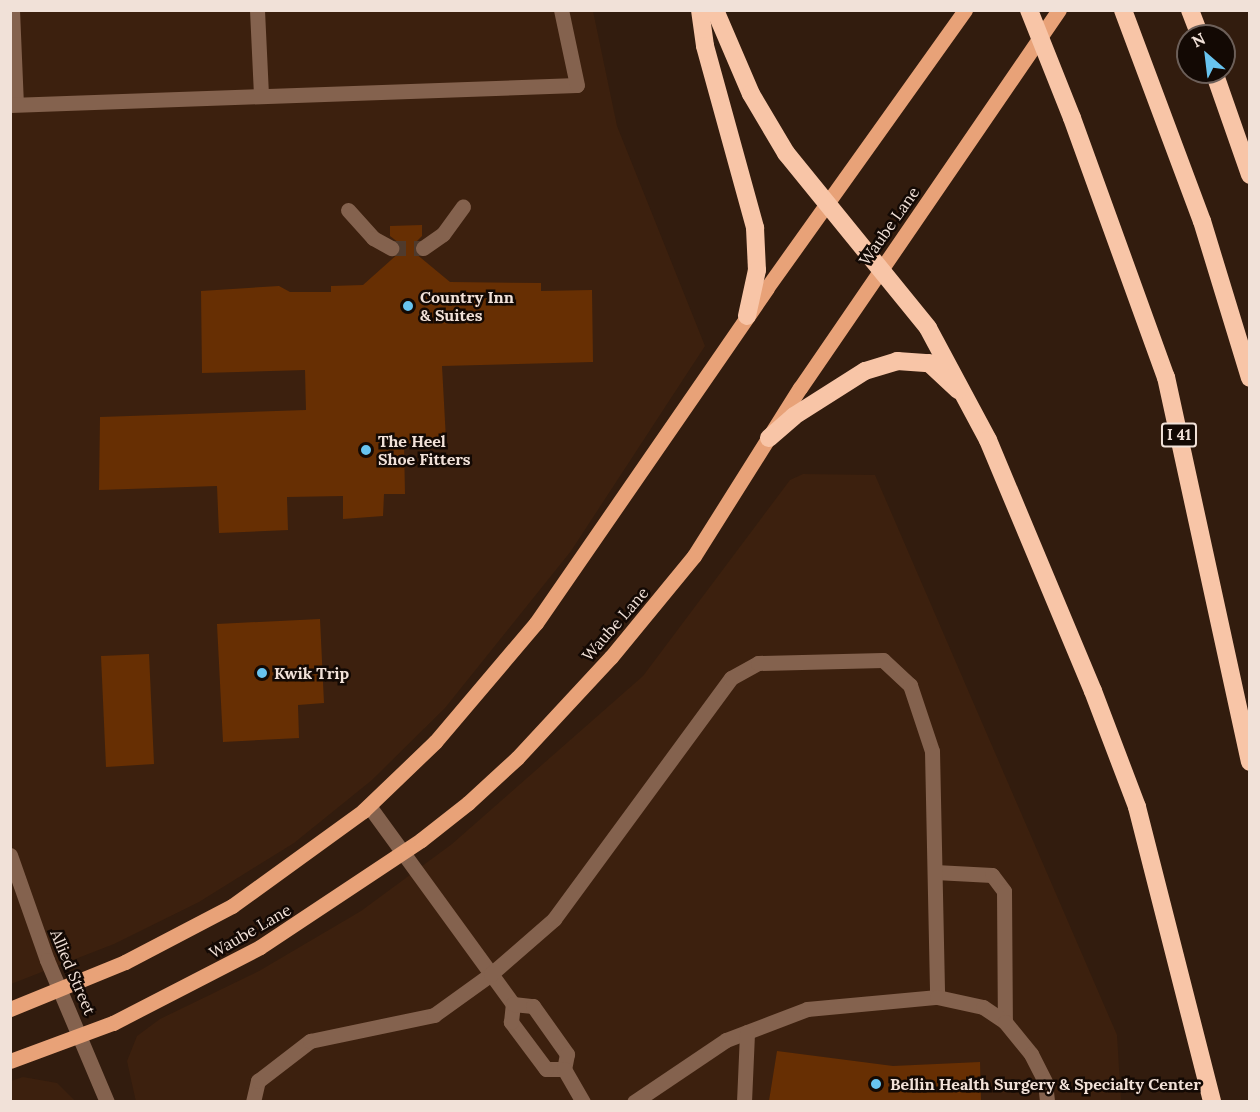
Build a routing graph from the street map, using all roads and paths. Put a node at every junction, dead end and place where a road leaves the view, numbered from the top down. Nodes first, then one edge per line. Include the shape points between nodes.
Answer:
1 (12, 10) edge
2 (257, 10) edge
3 (561, 10) edge
4 (700, 10) edge
5 (715, 10) edge
6 (965, 10) edge
7 (1029, 10) edge
8 (1059, 10) edge
9 (1123, 10) edge
10 (1218, 84) edge
11 (261, 96) junction
12 (13, 104) edge
13 (1250, 175) edge
14 (827, 204) junction
15 (463, 206) dead end
16 (348, 210) dead end
17 (390, 248) tunnel mouth
18 (423, 248) tunnel mouth
19 (883, 268) junction
20 (747, 316) junction
21 (1250, 378) edge
22 (968, 399) junction
23 (769, 438) junction
24 (1250, 762) edge
25 (369, 806) junction
26 (404, 852) junction
27 (10, 855) edge
28 (935, 872) junction
29 (490, 974) junction
30 (60, 990) junction
31 (937, 997) junction
32 (513, 1004) junction
33 (10, 1009) edge
34 (1005, 1022) junction
35 (747, 1032) junction
36 (80, 1037) junction
37 (10, 1061) edge
38 (564, 1069) junction
39 (107, 1101) edge
40 (253, 1101) edge
41 (583, 1101) edge
42 (634, 1101) edge
43 (744, 1101) edge
44 (1047, 1101) edge
45 (1212, 1101) edge

1 - 12 street
2 - 11 street
3 - 11 street via 577,85
4 - 20 highway via 705,46 753,218 757,260
5 - 14 highway via 760,110 790,158
6 - 14 main road, Waube Lane
7 - 24 highway, I 41 via 1166,377
8 - 19 main road, Waube Lane
9 - 21 highway via 1202,221
10 - 13 highway
11 - 12 street
14 - 19 highway
14 - 20 main road, Waube Lane
15 - 18 street via 443,234
16 - 17 street via 374,238
19 - 22 highway via 928,328
19 - 23 main road, Waube Lane
20 - 25 main road, Waube Lane via 512,654 435,742
22 - 23 highway via 929,363 897,362 865,371 794,416
22 - 45 highway via 1093,691 1137,807
23 - 26 main road, Waube Lane via 694,556 611,657 486,788
25 - 26 street
25 - 30 main road, Waube Lane via 232,906 125,962
26 - 29 street
26 - 36 main road, Waube Lane via 260,947
27 - 30 street, Allied Street
28 - 29 street via 933,751 910,685 883,660 758,663 731,678 554,919
28 - 31 street
28 - 34 street via 992,875 1004,891
29 - 32 street
29 - 40 street via 434,1015 310,1041 258,1081
30 - 33 main road, Waube Lane
30 - 36 street, Allied Street
31 - 34 street via 983,1007
31 - 35 street via 807,1009
32 - 38 street via 511,1022 546,1069
32 - 38 street via 533,1005 567,1054
34 - 44 street via 1030,1054 1045,1082
35 - 42 street via 726,1040
35 - 43 street
36 - 37 main road, Waube Lane
36 - 39 street, Allied Street
38 - 41 street

